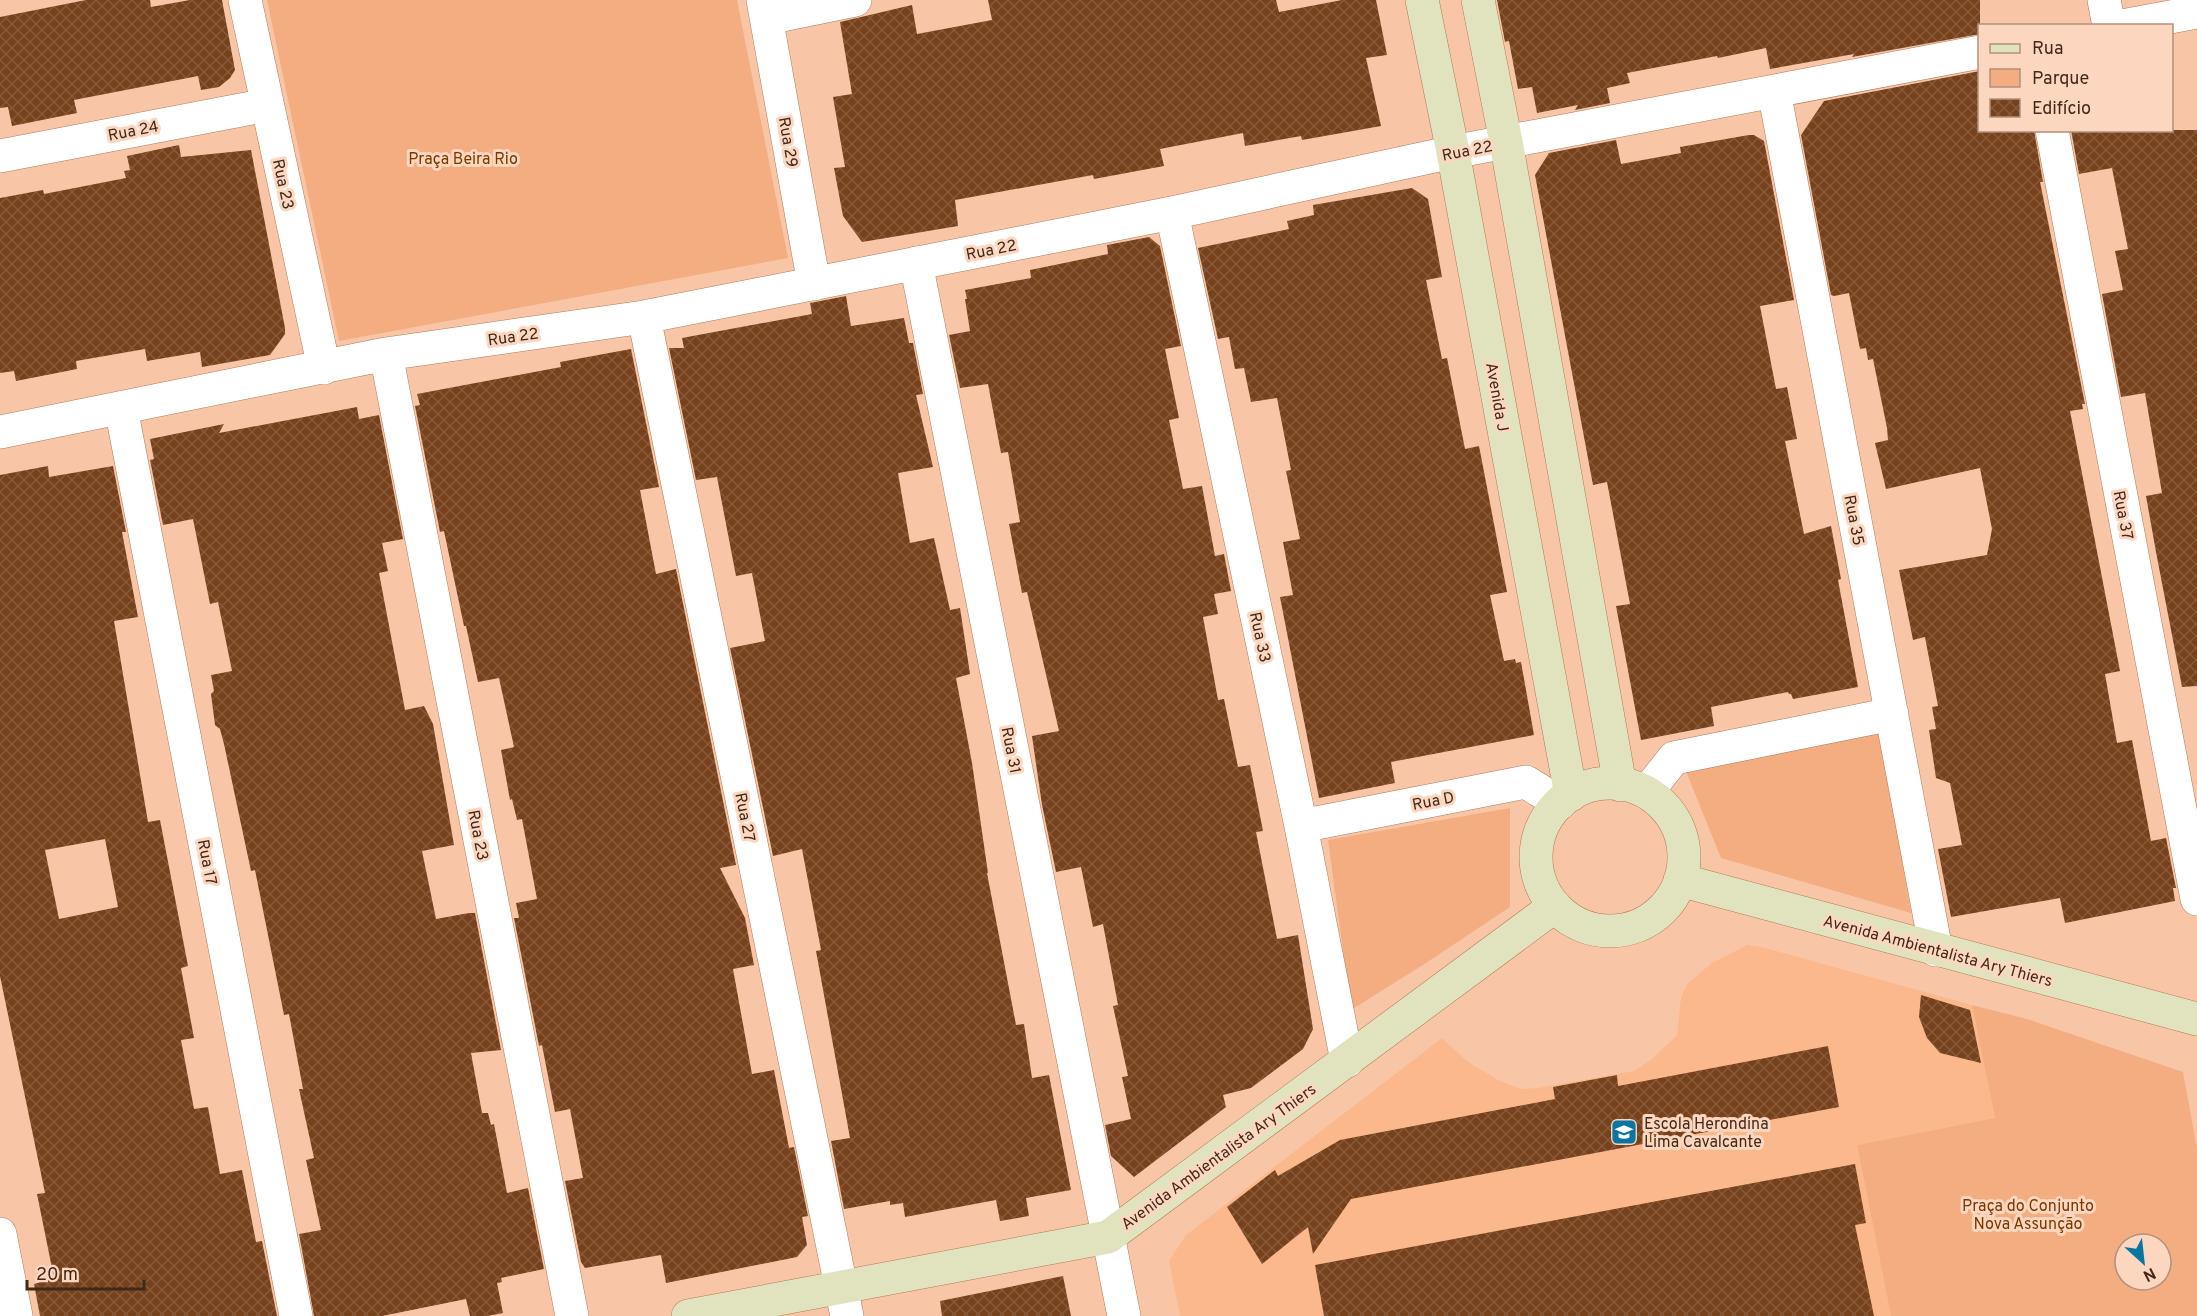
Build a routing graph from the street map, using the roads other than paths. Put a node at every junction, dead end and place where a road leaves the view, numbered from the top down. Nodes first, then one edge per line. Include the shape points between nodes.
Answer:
1 (245, 0) edge
2 (855, 0) edge
3 (1422, 0) edge
4 (1478, 0) edge
5 (2104, 0) edge
6 (765, 9) edge
7 (2197, 12) edge
8 (2109, 24) edge
9 (2133, 24) edge
10 (1978, 52) edge
11 (1774, 91) junction
12 (267, 105) junction
13 (2052, 132) edge
14 (1506, 142) junction
15 (1453, 152) junction
16 (0, 156) edge
17 (1172, 213) junction
18 (916, 263) junction
19 (814, 284) junction
20 (644, 317) junction
21 (386, 354) junction
22 (324, 368) junction
23 (121, 408) junction
24 (0, 432) edge
25 (1892, 714) junction
26 (1633, 788) junction
27 (1565, 799) junction
28 (1301, 826) junction
29 (1680, 880) junction
30 (2197, 899) edge
31 (1556, 906) junction
32 (1936, 950) junction
33 (2197, 1019) edge
34 (1347, 1061) junction
35 (0, 1234) edge
36 (1108, 1237) junction
37 (844, 1302) edge
38 (15, 1316) edge
39 (296, 1316) edge
40 (572, 1316) edge
41 (688, 1316) edge
42 (1124, 1316) edge

1 - 12 street, Rua 23
2 - 6 street
3 - 15 street, Avenida J
4 - 14 street
5 - 8 street
6 - 19 street, Rua 29
7 - 9 street
10 - 11 street, Rua 22
11 - 14 street, Rua 22
11 - 25 street, Rua 35
12 - 16 street, Rua 24
12 - 22 street, Rua 23
13 - 30 street, Rua 37
14 - 15 street, Rua 22
14 - 26 street
15 - 17 street, Rua 22
15 - 27 street, Avenida J
17 - 18 street, Rua 22
17 - 28 street, Rua 33
18 - 19 street, Rua 22
18 - 36 street, Rua 31
19 - 20 street, Rua 22
20 - 21 street, Rua 22
20 - 37 street, Rua 27
21 - 22 street, Rua 22
21 - 40 street, Rua 23
22 - 23 street, Rua 22
23 - 24 street, Rua 22
23 - 39 street, Rua 17
25 - 26 street via 1674,758
25 - 32 street, Rua 35
26 - 27 street via 1594,785
26 - 29 street via 1664,807 1677,825 1683,847
27 - 28 street, Rua D via 1526,782
27 - 31 street via 1545,822 1537,844 1537,868 1544,892
28 - 34 street, Rua 33
29 - 31 street via 1663,909 1644,923 1622,930 1599,930 1577,924
29 - 32 street, Avenida Ambientalista Ary Thiers
31 - 34 street, Avenida Ambientalista Ary Thiers
32 - 33 street, Avenida Ambientalista Ary Thiers
34 - 36 street, Avenida Ambientalista Ary Thiers
35 - 38 street
36 - 37 street, Avenida Ambientalista Ary Thiers
36 - 42 street, Rua 31
37 - 41 street, Avenida Ambientalista Ary Thiers

